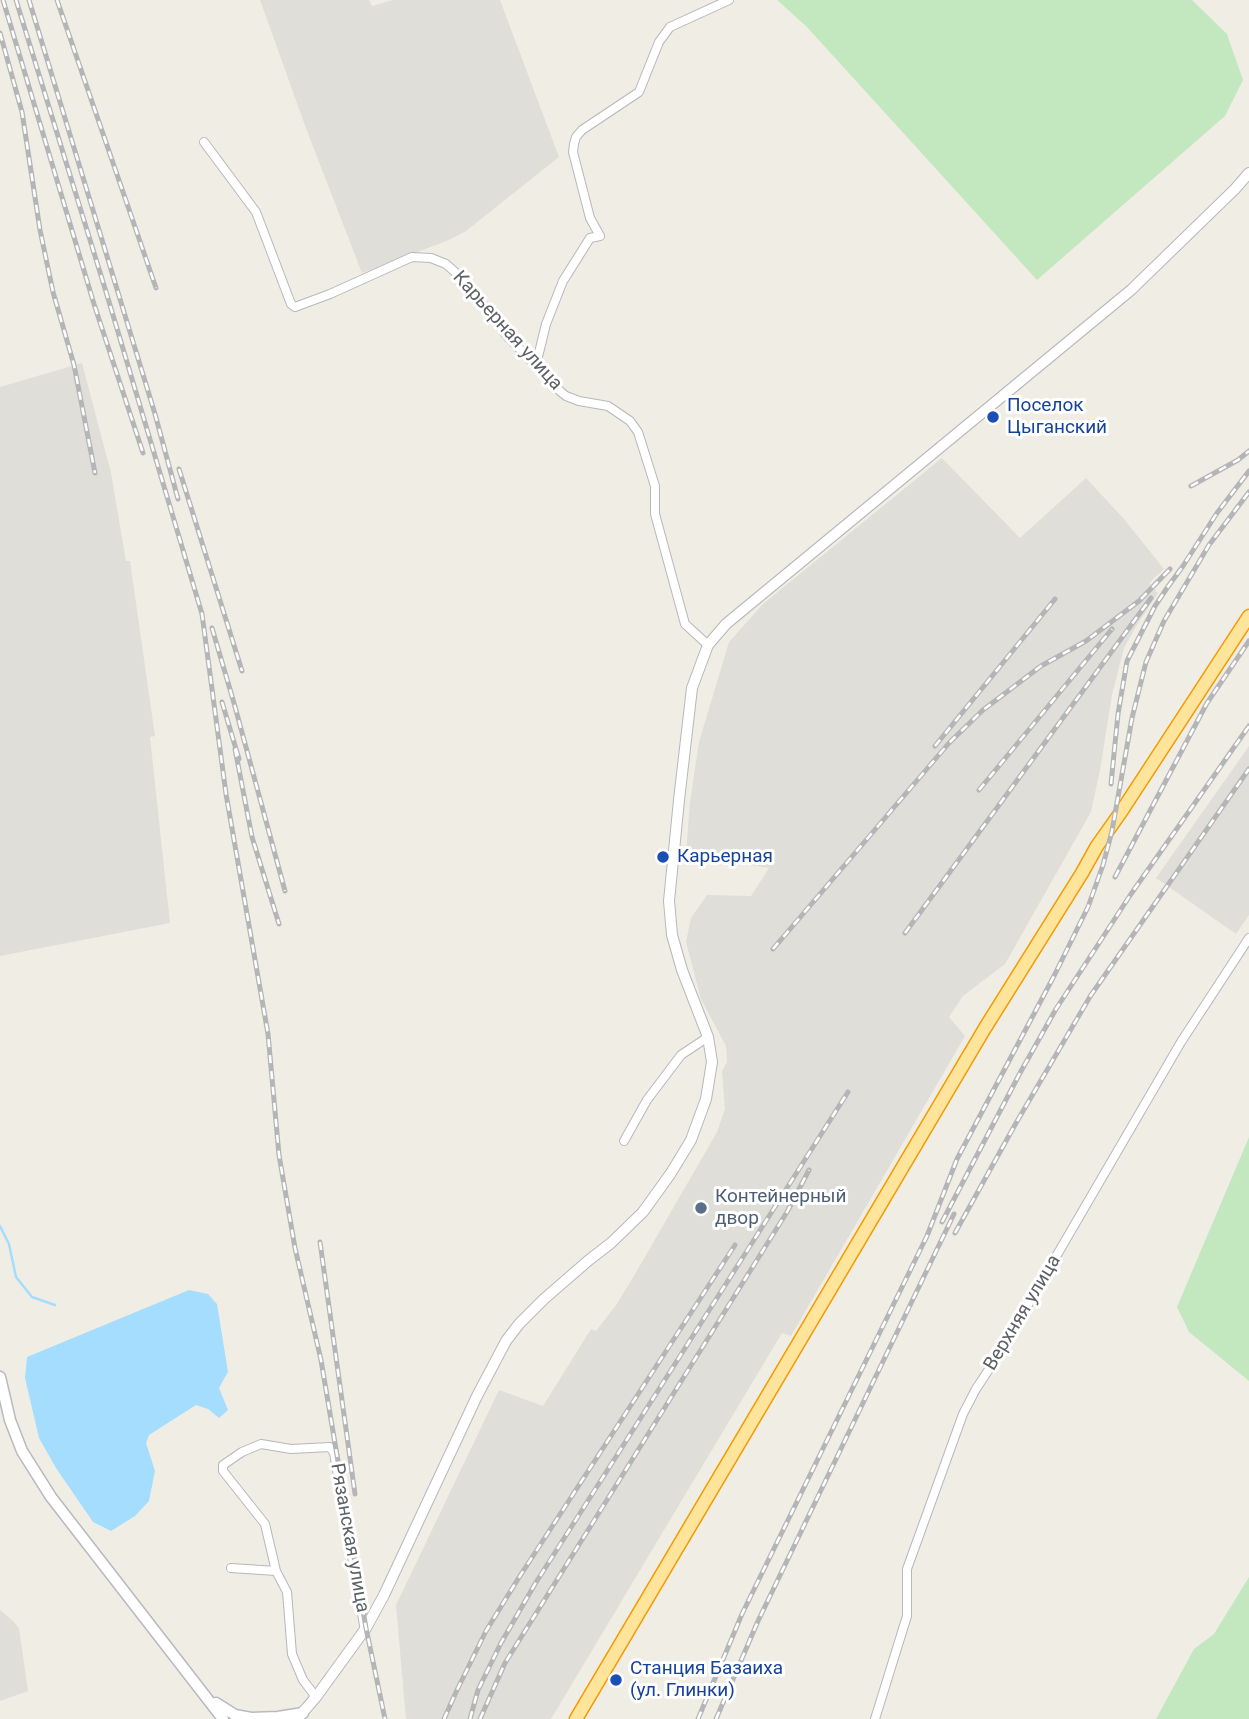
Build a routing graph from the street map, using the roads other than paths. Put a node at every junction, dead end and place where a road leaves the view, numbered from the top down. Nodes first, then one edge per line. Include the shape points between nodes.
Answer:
1 (729, 0) edge
2 (204, 142) dead end
3 (1249, 173) edge
4 (536, 365) junction
5 (1249, 616) edge
6 (708, 645) junction
7 (1249, 938) edge
8 (708, 1037) junction
9 (624, 1141) dead end
10 (0, 1377) edge
11 (231, 1569) dead end
12 (276, 1570) junction
13 (365, 1631) junction
14 (205, 1695) junction
15 (316, 1697) junction
16 (300, 1717) edge
17 (223, 1719) edge
18 (576, 1719) edge
19 (875, 1719) edge

1 - 4 street via 670,27 639,92 576,137 573,152 590,218 600,236 590,238 563,281
2 - 4 street, Карьерная улица via 256,212 295,307 412,257 431,258 465,281
3 - 6 street via 1130,290 735,617
4 - 6 street, Карьерная улица via 565,396 608,406 638,432 655,486 655,514 685,624
5 - 18 highway via 1097,845 985,1028
6 - 8 street via 692,688 669,901 671,934
7 - 19 street, Верхняя улица via 1181,1042 963,1414 907,1569 907,1616
8 - 9 street via 681,1055
8 - 13 street via 712,1062 706,1099 691,1140 643,1212 544,1299 506,1341
10 - 14 main road via 22,1451 51,1497
11 - 12 street
12 - 13 street, Рязанская улица via 265,1524 223,1465 261,1444 290,1449 330,1447
12 - 15 street via 287,1592 292,1654
13 - 15 street
14 - 16 main road via 234,1715
14 - 17 main road
15 - 16 street

